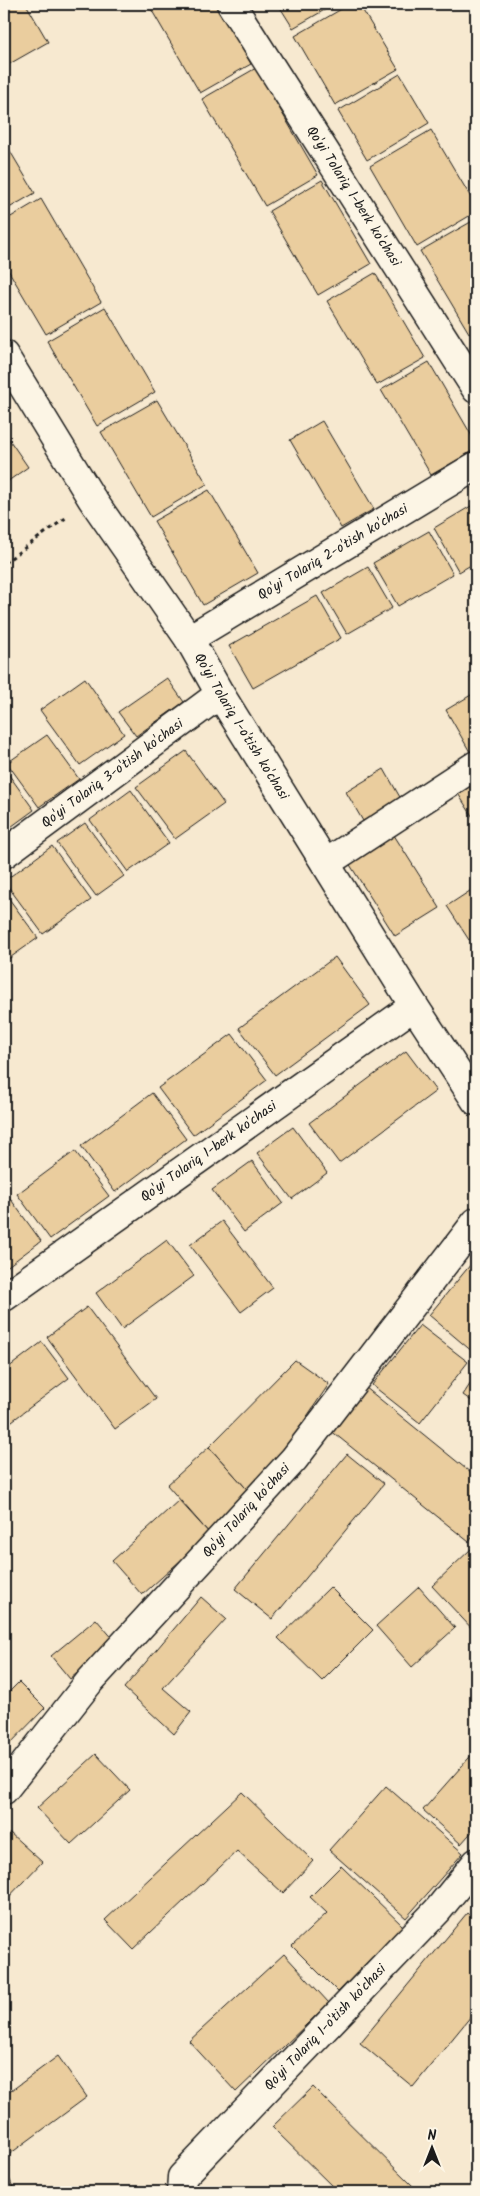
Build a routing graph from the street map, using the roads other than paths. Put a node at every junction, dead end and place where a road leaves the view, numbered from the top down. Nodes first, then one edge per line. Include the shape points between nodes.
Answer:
1 (230, 4) edge
2 (4, 355) edge
3 (476, 388) edge
4 (476, 466) edge
5 (189, 639) junction
6 (220, 694) junction
7 (476, 765) edge
8 (4, 854) edge
9 (326, 864) junction
10 (414, 1006) junction
11 (476, 1101) edge
12 (476, 1222) edge
13 (4, 1297) edge
14 (4, 1790) edge
15 (476, 1863) edge
16 (181, 2192) edge

1 - 3 street, Qo'yi Tolariq 1-berk ko'chasi
2 - 5 street, Qo'yi Tolariq 1-o'tish ko'chasi via 92,499
4 - 5 street, Qo'yi Tolariq 2-o'tish ko'chasi
5 - 6 street, Qo'yi Tolariq 1-o'tish ko'chasi
6 - 8 street, Qo'yi Tolariq 3-o'tish ko'chasi
6 - 9 street, Qo'yi Tolariq 1-o'tish ko'chasi
7 - 9 street
9 - 10 street, Qo'yi Tolariq 1-o'tish ko'chasi
10 - 11 street, Qo'yi Tolariq 1-o'tish ko'chasi
10 - 13 street, Qo'yi Tolariq 1-berk ko'chasi
12 - 14 street, Qo'yi Tolariq ko'chasi via 294,1459 90,1681
15 - 16 street, Qo'yi Tolariq 1-o'tish ko'chasi via 438,1910 182,2177

